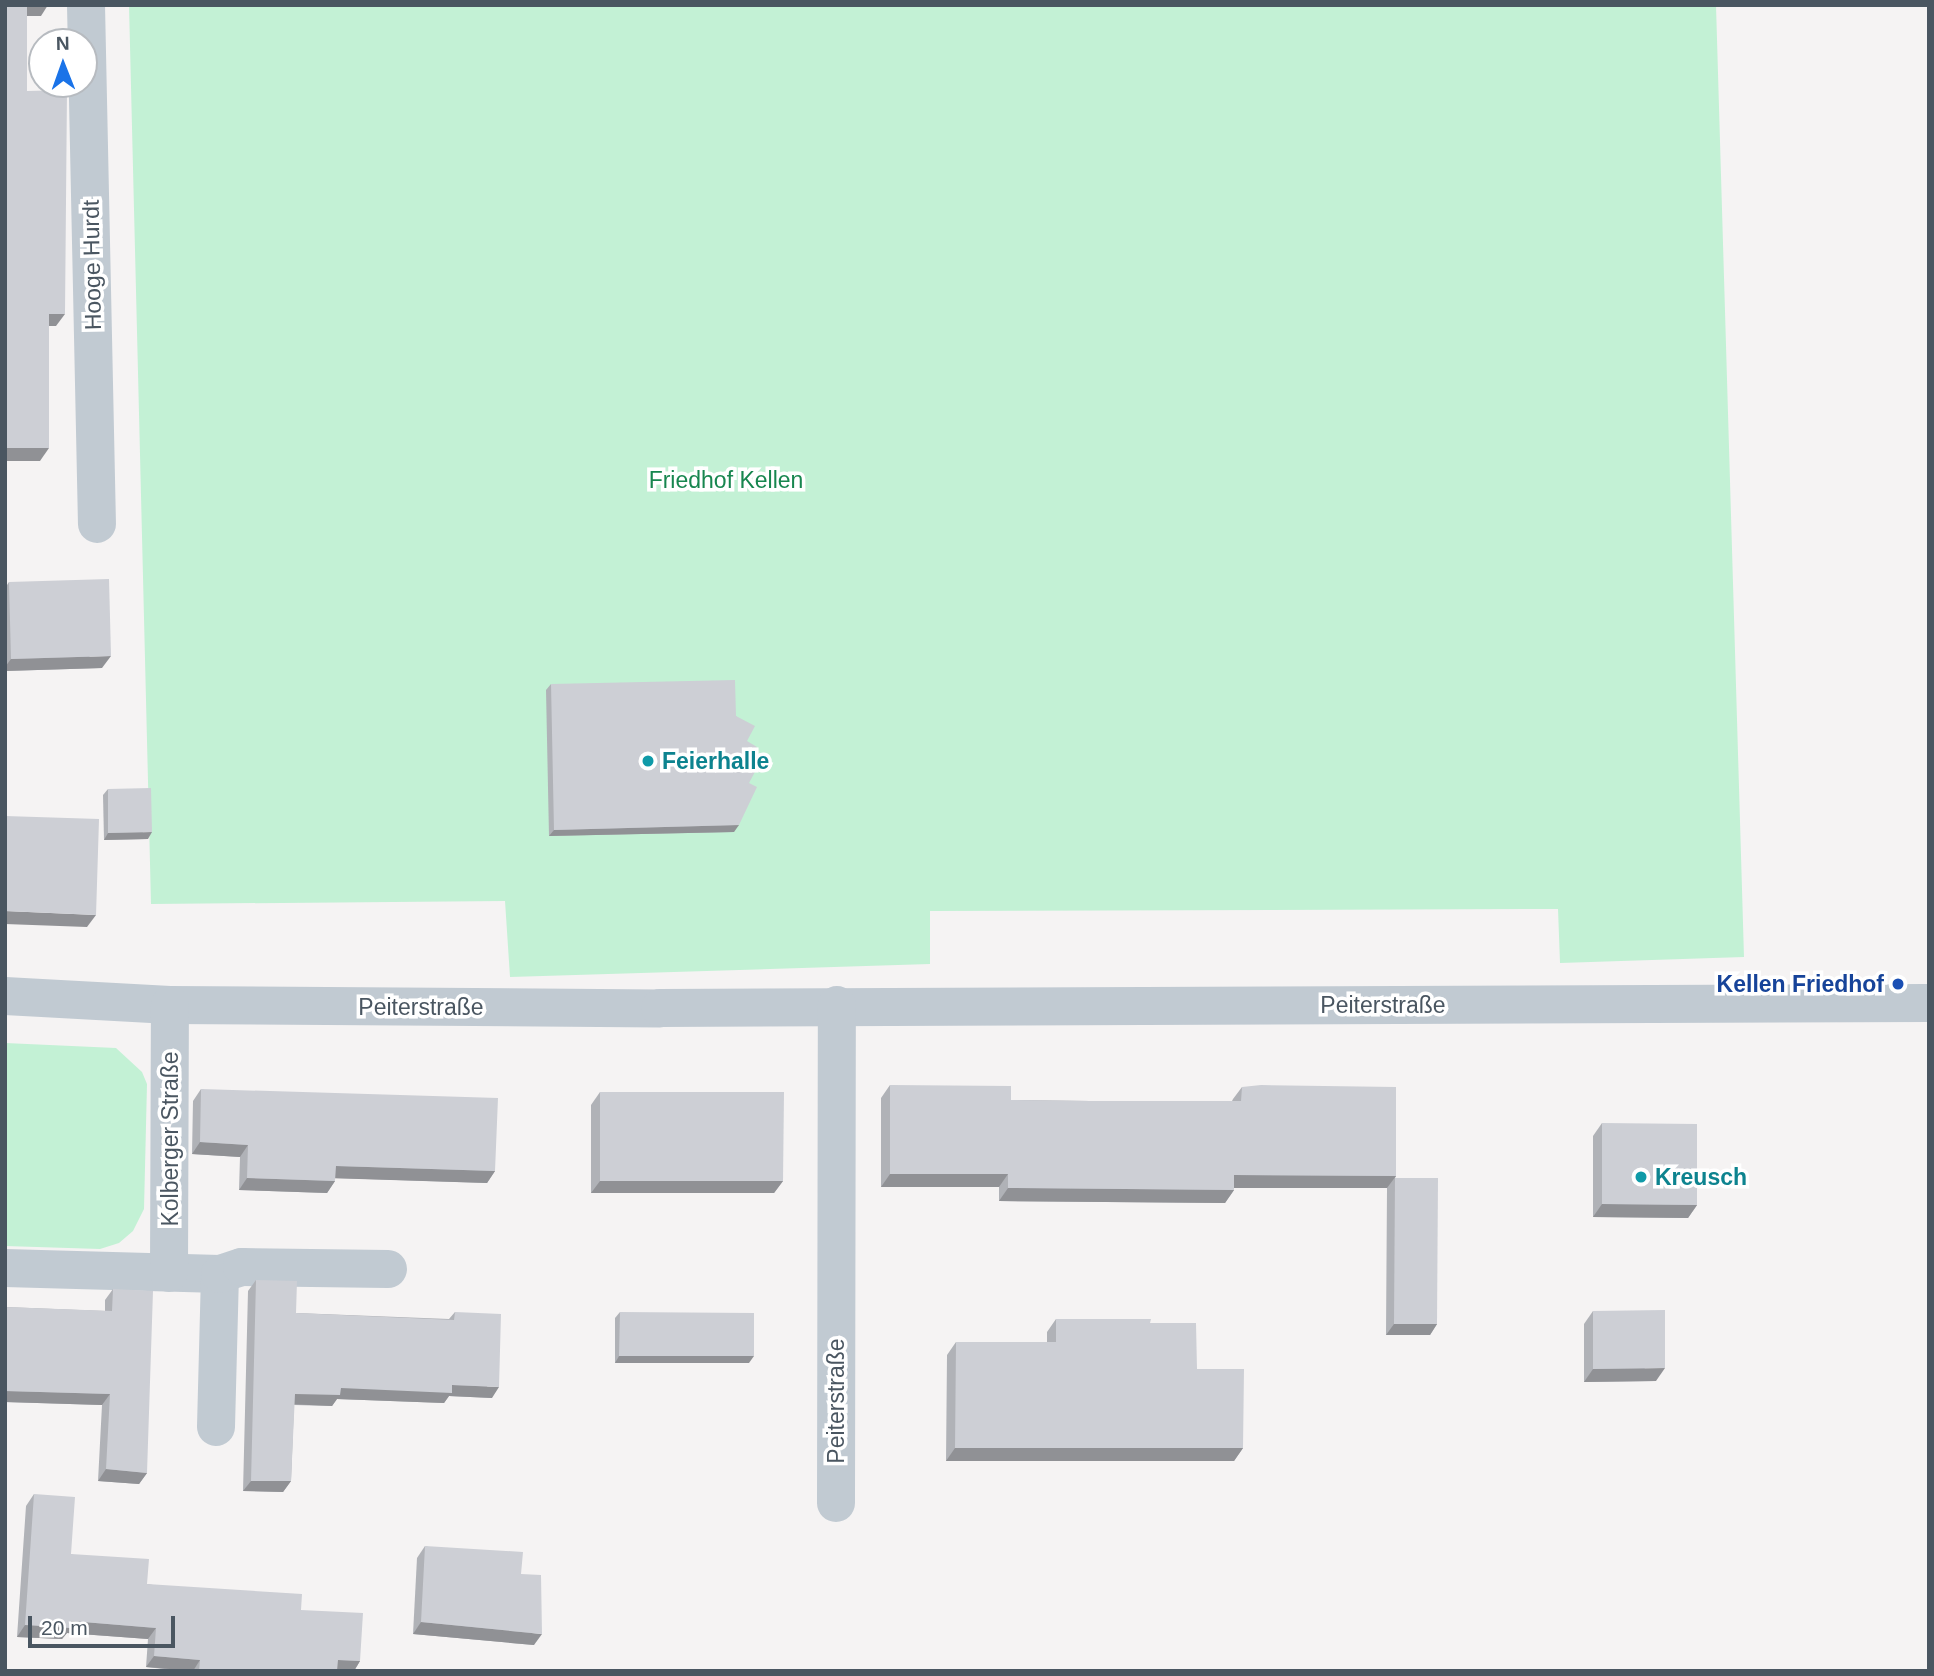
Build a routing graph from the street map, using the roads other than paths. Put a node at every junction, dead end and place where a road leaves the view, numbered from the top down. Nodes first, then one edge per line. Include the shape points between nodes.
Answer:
1 (86, 5) edge
2 (97, 524) dead end
3 (5, 996) edge
4 (1929, 1003) edge
5 (170, 1005) junction
6 (837, 1005) junction
7 (5, 1268) edge
8 (388, 1269) dead end
9 (169, 1273) junction
10 (220, 1274) junction
11 (216, 1427) dead end
12 (836, 1503) dead end

1 - 2 street, Hooge Hurdt
3 - 5 street, Peiterstraße
4 - 6 street, Peiterstraße
5 - 6 street, Peiterstraße
5 - 9 street, Kolberger Straße
6 - 12 street, Peiterstraße
7 - 9 street
8 - 10 street via 242,1268
9 - 10 street
10 - 11 street

